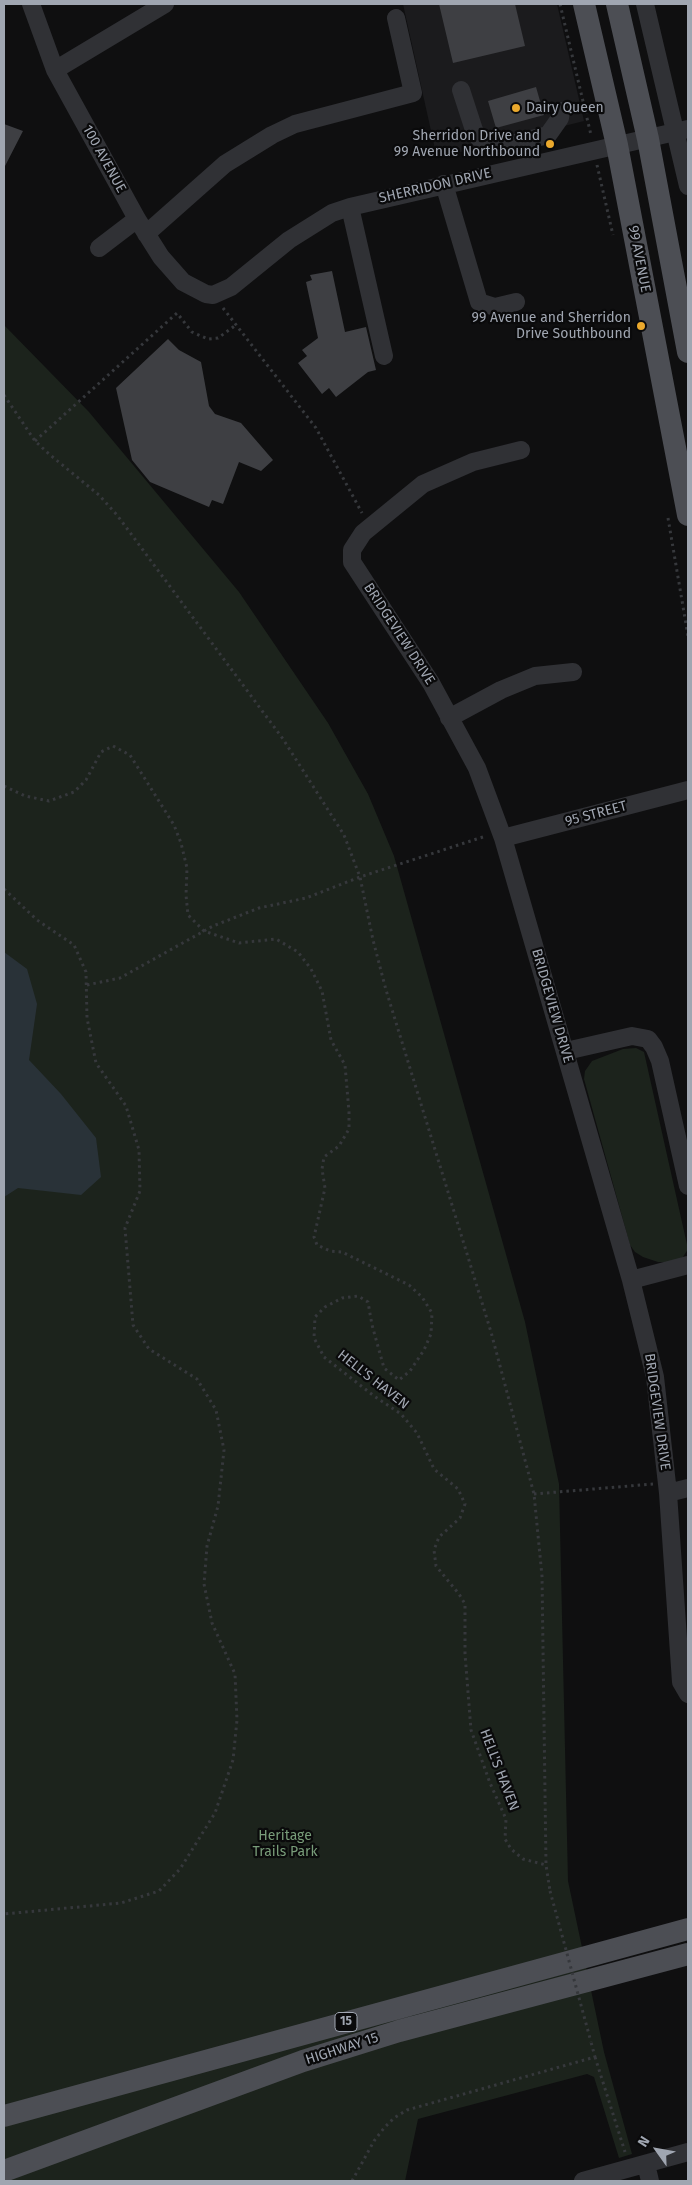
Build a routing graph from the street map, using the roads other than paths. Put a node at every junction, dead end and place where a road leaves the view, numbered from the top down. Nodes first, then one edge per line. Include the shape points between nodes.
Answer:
1 (31, 4) edge
2 (165, 4) edge
3 (584, 4) edge
4 (617, 4) edge
5 (645, 4) edge
6 (396, 18) dead end
7 (55, 70) junction
8 (460, 90) dead end
9 (561, 111) dead end
10 (682, 131) edge
11 (648, 139) junction
12 (617, 145) junction
13 (444, 184) junction
14 (688, 186) edge
15 (350, 207) junction
16 (142, 227) junction
17 (99, 248) dead end
18 (209, 294) joint
19 (516, 302) dead end
20 (688, 352) edge
21 (384, 356) dead end
22 (521, 450) dead end
23 (688, 515) edge
24 (573, 672) dead end
25 (449, 718) junction
26 (688, 790) edge
27 (502, 834) junction
28 (566, 1051) junction
29 (688, 1186) edge
30 (688, 1265) edge
31 (631, 1280) junction
32 (668, 1488) junction
33 (688, 1488) edge
34 (688, 1694) edge
35 (688, 1929) edge
36 (688, 1954) edge
37 (4, 2116) edge
38 (688, 2152) edge
39 (4, 2171) edge
40 (642, 2171) edge
41 (583, 2181) edge

1 - 7 street, 100 AVENUE
2 - 7 street
3 - 12 main road, 99 AVENUE
4 - 11 main road
5 - 10 street
6 - 16 street via 413,93 295,124 272,135 226,164
7 - 16 street, 100 AVENUE
8 - 9 street via 474,130 479,138 495,146 548,135
10 - 11 street, SHERRIDON DRIVE
10 - 14 street
11 - 12 street, SHERRIDON DRIVE
11 - 20 main road
12 - 13 street, SHERRIDON DRIVE
12 - 23 main road, 99 AVENUE
13 - 15 street, SHERRIDON DRIVE
13 - 19 street via 479,302 495,307
15 - 18 street, SHERRIDON DRIVE via 332,213 289,240 231,287
15 - 21 street
16 - 17 street
16 - 18 street, 100 AVENUE via 161,257 183,282
22 - 25 street, BRIDGEVIEW DRIVE via 474,462 424,484 371,526 352,550 352,562 431,683
24 - 25 street via 535,676
25 - 27 street, BRIDGEVIEW DRIVE via 477,768
26 - 27 street, 95 STREET
27 - 28 street, BRIDGEVIEW DRIVE
28 - 29 street via 632,1036 648,1039 660,1061
28 - 31 street, BRIDGEVIEW DRIVE
30 - 31 street
31 - 32 street, BRIDGEVIEW DRIVE via 655,1377
32 - 33 street
32 - 34 street, BRIDGEVIEW DRIVE via 681,1682
35 - 37 main road, HIGHWAY 15 / 15
36 - 39 main road, HIGHWAY 15 via 399,2031 312,2058
38 - 40 street
40 - 41 street

